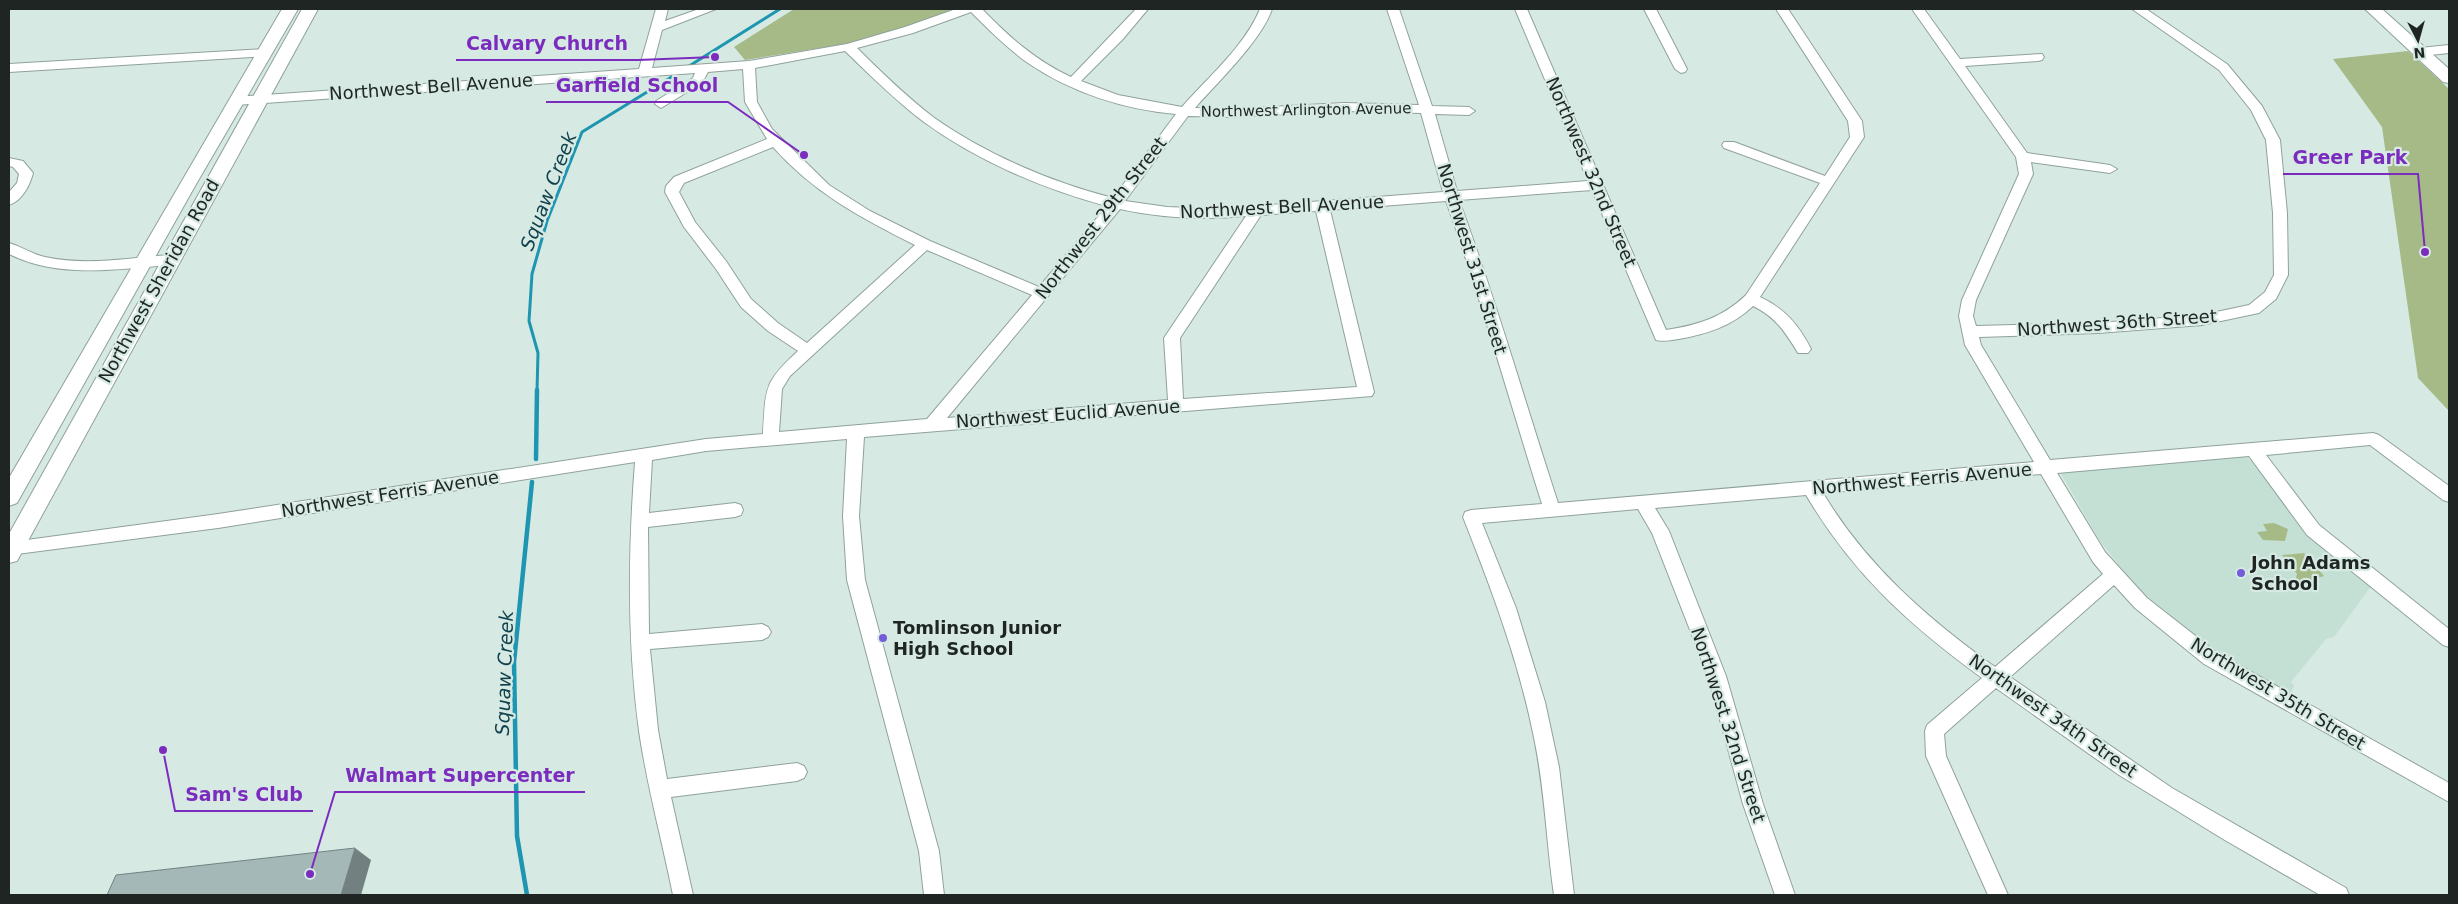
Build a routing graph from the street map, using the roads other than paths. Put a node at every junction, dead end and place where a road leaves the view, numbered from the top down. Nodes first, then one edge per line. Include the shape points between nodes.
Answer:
1 (290, 9) edge
2 (310, 9) edge
3 (662, 9) edge
4 (710, 9) edge
5 (967, 9) edge
6 (975, 9) edge
7 (1142, 9) edge
8 (1266, 9) edge
9 (1392, 9) edge
10 (1521, 9) edge
11 (1650, 9) edge
12 (1782, 9) edge
13 (1918, 9) edge
14 (2138, 9) edge
15 (2372, 9) edge
16 (657, 28) junction
17 (848, 47) junction
18 (2449, 50) edge
19 (2420, 52) junction
20 (265, 53) junction
21 (2038, 57) dead end
22 (1957, 63) junction
23 (749, 66) junction
24 (9, 68) edge
25 (1681, 69) dead end
26 (698, 70) junction
27 (644, 73) junction
28 (2449, 78) edge
29 (1073, 82) junction
30 (260, 99) junction
31 (236, 101) junction
32 (661, 104) dead end
33 (1427, 110) junction
34 (1185, 111) junction
35 (1469, 111) dead end
36 (775, 140) junction
37 (1729, 145) dead end
38 (2023, 157) junction
39 (9, 162) edge
40 (2110, 169) dead end
41 (1828, 182) junction
42 (1597, 185) junction
43 (1451, 196) junction
44 (9, 200) edge
45 (1116, 204) junction
46 (1322, 206) junction
47 (1257, 210) junction
48 (925, 244) junction
49 (9, 248) edge
50 (170, 260) junction
51 (143, 261) junction
52 (1042, 294) junction
53 (1751, 300) junction
54 (1969, 332) junction
55 (1803, 349) dead end
56 (807, 350) junction
57 (1176, 406) junction
58 (932, 425) junction
59 (856, 431) junction
60 (771, 438) junction
61 (2253, 449) junction
62 (644, 454) junction
63 (2049, 468) junction
64 (1811, 488) junction
65 (2449, 495) edge
66 (9, 496) edge
67 (1642, 502) junction
68 (1552, 509) junction
69 (735, 510) dead end
70 (638, 521) junction
71 (10, 551) edge
72 (2114, 575) junction
73 (762, 632) dead end
74 (2449, 639) edge
75 (642, 642) junction
76 (1996, 678) junction
77 (797, 772) dead end
78 (660, 789) junction
79 (2449, 793) edge
80 (683, 895) edge
81 (934, 895) edge
82 (1564, 895) edge
83 (1785, 895) edge
84 (1998, 895) edge
85 (2339, 895) edge

1 - 20 main road, Northwest Sheridan Road
2 - 30 main road, Northwest Sheridan Road
3 - 16 street
4 - 16 street
5 - 17 street via 910,30
6 - 29 street, Northwest Arlington Avenue via 1011,44 1044,68
7 - 29 street via 1120,36
8 - 34 street, Northwest 29th Street via 1239,51
9 - 33 street, Northwest 31st Street
10 - 42 street, Northwest 32nd Street
11 - 25 street
12 - 41 street via 1855,120 1857,137
13 - 22 street
14 - 54 street, Northwest 36th Street via 2223,67 2257,109 2273,140 2280,213 2281,275 2271,295 2254,309 2202,320 2098,328
15 - 19 main road
16 - 27 street
17 - 23 street, Northwest Bell Avenue
17 - 45 street, Northwest Bell Avenue via 895,92 942,128 989,154
18 - 19 street
19 - 28 main road
20 - 24 street
20 - 31 main road, Northwest Sheridan Road
21 - 22 street
22 - 38 street
23 - 26 street, Northwest Bell Avenue
23 - 36 street via 751,102
26 - 27 street, Northwest Bell Avenue
26 - 32 street via 698,80
27 - 30 street, Northwest Bell Avenue
29 - 34 street, Northwest Arlington Avenue via 1113,97
30 - 31 street, Northwest Bell Avenue
30 - 50 main road, Northwest Sheridan Road
31 - 51 main road, Northwest Sheridan Road
33 - 34 street, Northwest Arlington Avenue via 1346,107 1229,113
33 - 35 street, Northwest Arlington Avenue
33 - 43 street, Northwest 31st Street
34 - 45 street, Northwest 29th Street
36 - 48 street via 824,188 865,214
36 - 56 street via 679,180 672,192 689,224 746,303 773,327
37 - 41 street
38 - 40 street
38 - 54 street, Northwest 35th Street via 2026,174 2023,185 1969,300 1966,316
39 - 44 street via 18,164 26,173 23,184
41 - 53 street
42 - 43 street, Northwest Bell Avenue
42 - 53 street, Northwest 32nd Street via 1661,336 1721,324 1737,315
43 - 46 street, Northwest Bell Avenue
43 - 68 street, Northwest 31st Street via 1481,278
45 - 47 street, Northwest Bell Avenue via 1186,214
45 - 52 street, Northwest 29th Street
46 - 47 street, Northwest Bell Avenue
46 - 57 street, Northwest Euclid Avenue via 1366,392
47 - 57 street via 1172,338
48 - 52 street
48 - 56 street
49 - 51 street via 46,263
50 - 51 street
50 - 71 main road, Northwest Sheridan Road
51 - 66 main road, Northwest Sheridan Road
52 - 58 street, Northwest 29th Street
53 - 55 street via 1784,318
54 - 63 street, Northwest 35th Street via 1973,345
56 - 60 street via 774,388
57 - 58 street, Northwest Euclid Avenue
58 - 59 street, Northwest Euclid Avenue
59 - 60 street, Northwest Euclid Avenue
59 - 81 street via 851,516 856,580 929,851
60 - 62 street, Northwest Ferris Avenue
61 - 63 street, Northwest Ferris Avenue
61 - 65 street, Northwest Ferris Avenue via 2373,439
61 - 74 street via 2313,530
62 - 70 street
62 - 71 street, Northwest Ferris Avenue
63 - 64 street, Northwest Ferris Avenue
63 - 72 street, Northwest 35th Street via 2099,556
64 - 67 street, Northwest Ferris Avenue
64 - 76 street, Northwest 34th Street via 1825,515 1855,557 1939,636
67 - 68 street, Northwest Ferris Avenue
67 - 83 street, Northwest 32nd Street via 1660,531 1717,676 1754,804
68 - 82 street, Northwest Ferris Avenue via 1471,516 1502,592 1529,679 1549,766
69 - 70 street
70 - 75 street
72 - 76 street
72 - 79 street, Northwest 35th Street via 2141,603 2210,658
73 - 75 street
75 - 78 street
76 - 84 street via 1934,731 1936,756
76 - 85 street, Northwest 34th Street via 2165,794
77 - 78 street
78 - 80 street

